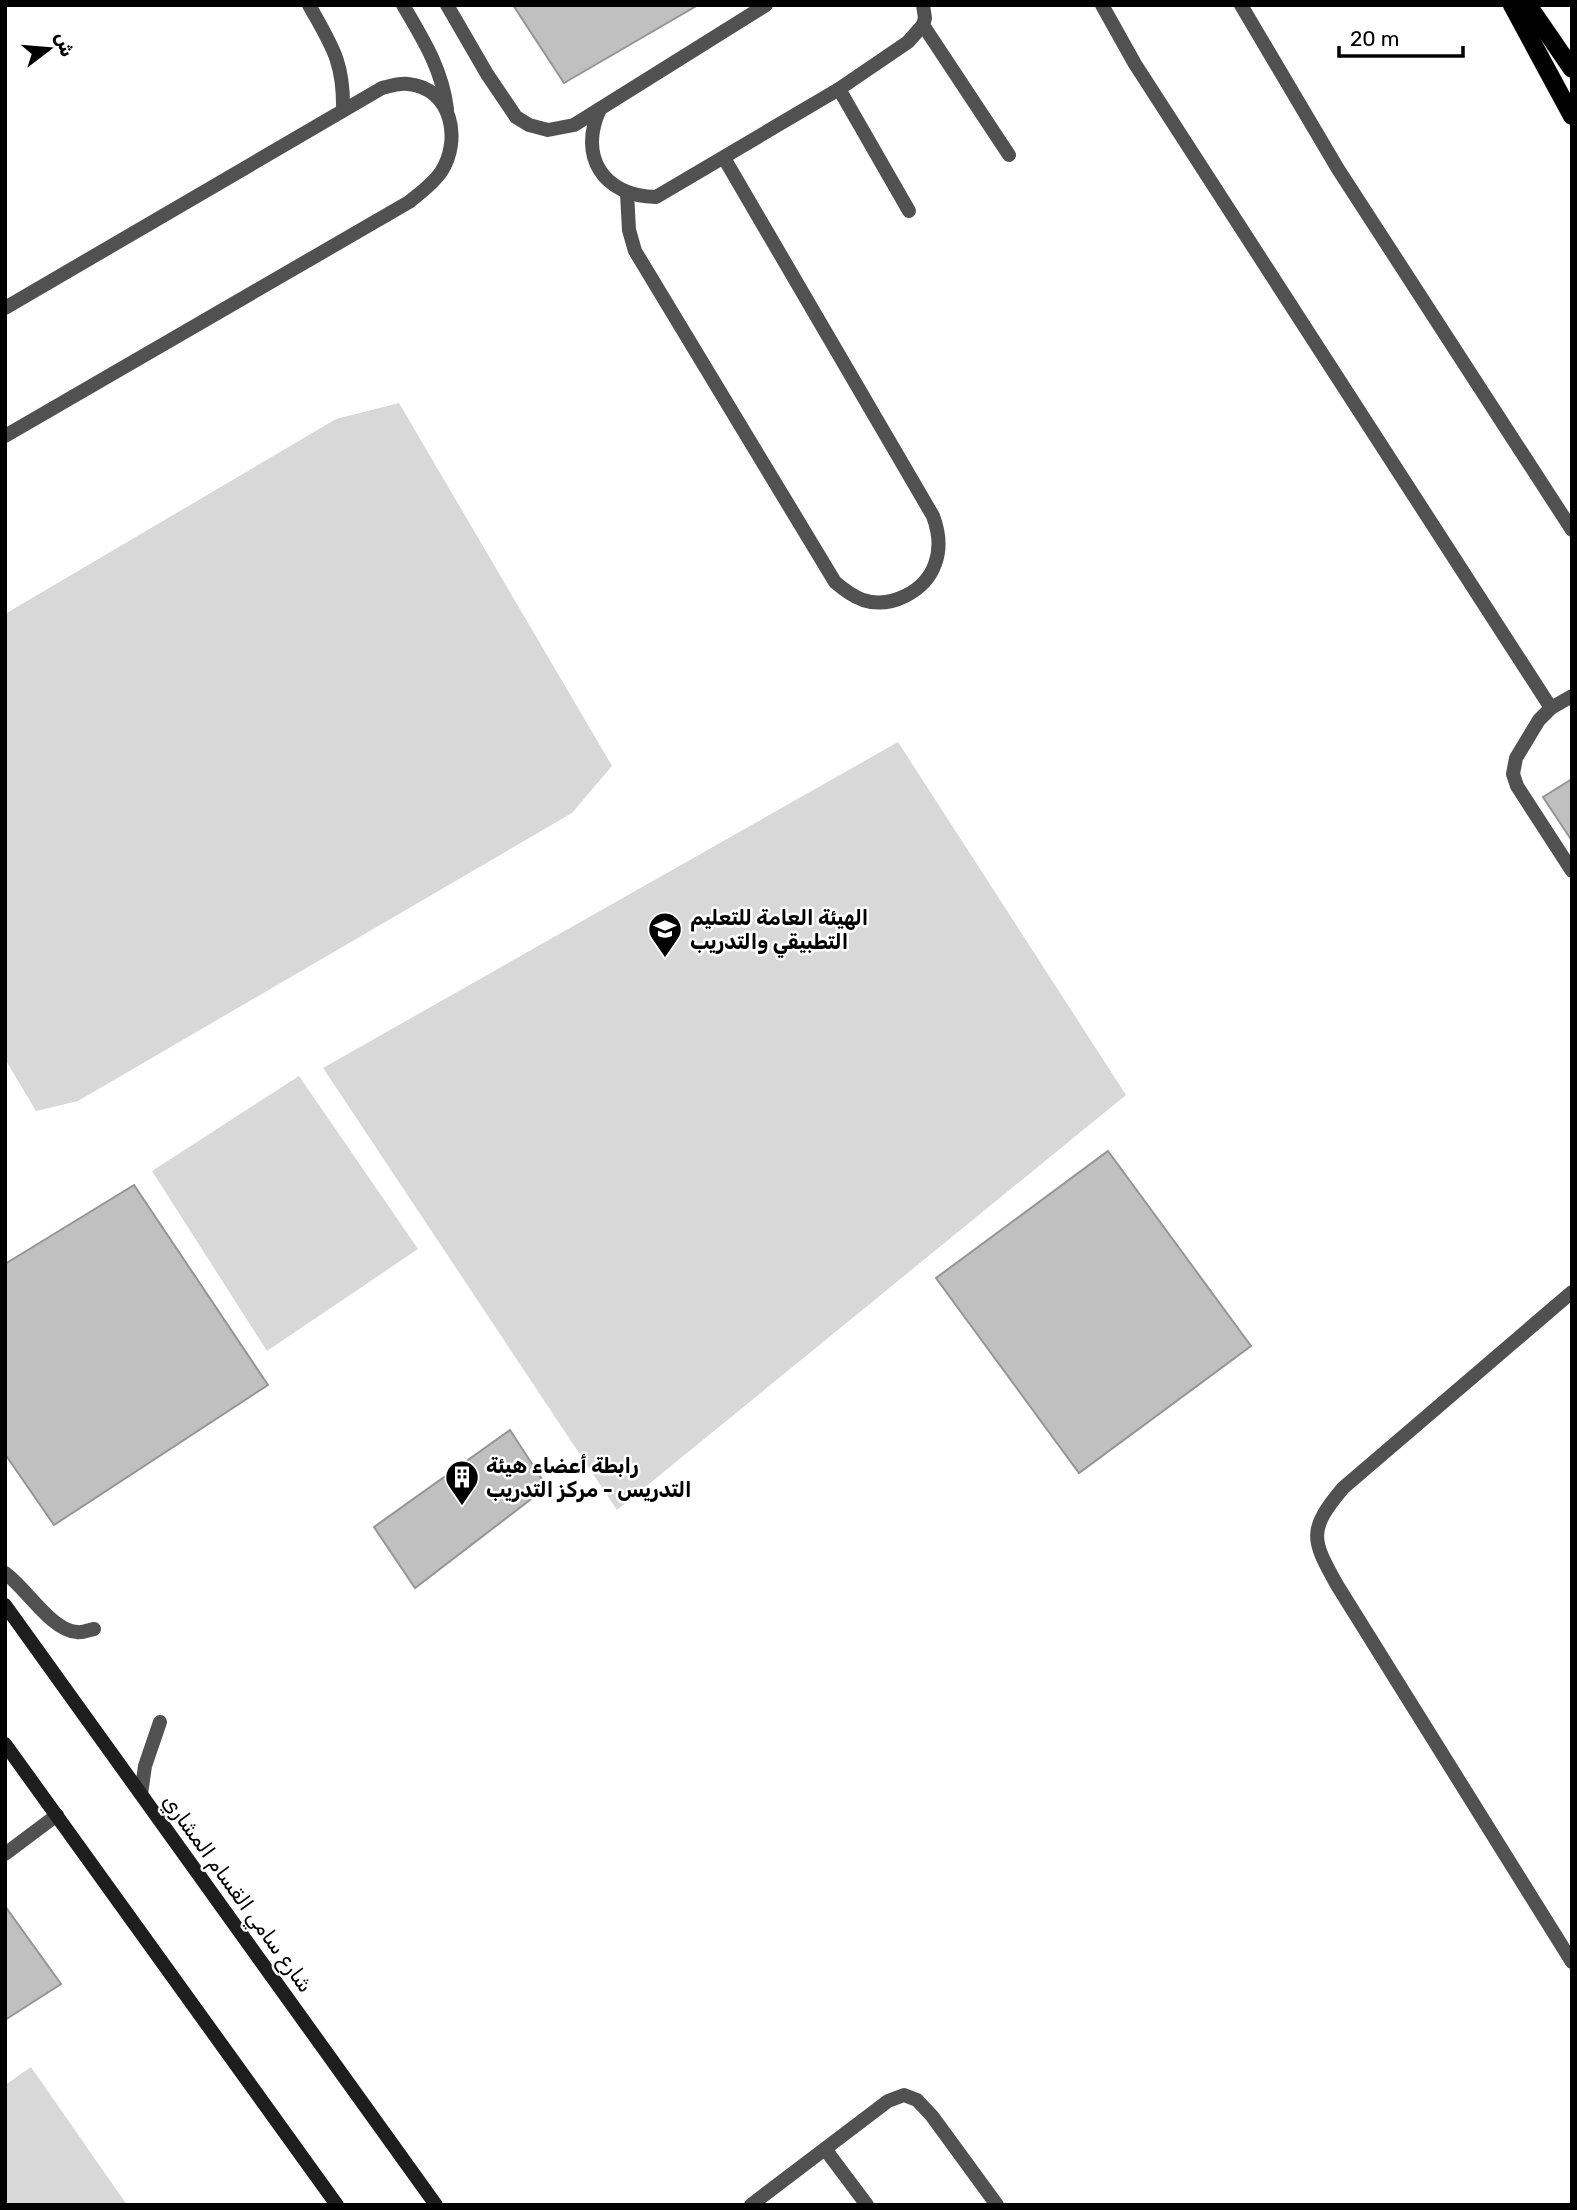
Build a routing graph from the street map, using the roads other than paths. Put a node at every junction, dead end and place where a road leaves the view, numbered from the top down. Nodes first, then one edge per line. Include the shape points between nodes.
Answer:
1 (309, 5) edge
2 (403, 5) edge
3 (447, 5) edge
4 (766, 5) edge
5 (923, 5) edge
6 (1102, 5) edge
7 (1241, 5) edge
8 (1512, 5) edge
9 (1528, 5) edge
10 (923, 25) junction
11 (1572, 69) edge
12 (839, 89) junction
13 (600, 108) junction
14 (343, 110) junction
15 (447, 111) junction
16 (1572, 116) edge
17 (1009, 155) dead end
18 (724, 158) junction
19 (627, 193) junction
20 (909, 211) dead end
21 (5, 308) edge
22 (5, 436) edge
23 (1572, 530) edge
24 (1572, 696) edge
25 (1551, 708) junction
26 (1572, 871) edge
27 (1572, 1292) edge
28 (5, 1573) edge
29 (5, 1605) edge
30 (94, 1629) dead end
31 (159, 1722) dead end
32 (5, 1744) edge
33 (141, 1794) junction
34 (57, 1815) junction
35 (5, 1854) edge
36 (1572, 1962) edge
37 (825, 2149) junction
38 (337, 2205) edge
39 (436, 2205) edge
40 (751, 2205) edge
41 (867, 2205) edge
42 (996, 2205) edge

1 - 14 lane via 341,70
2 - 15 lane via 440,73
3 - 13 lane via 516,117 548,130 574,125
4 - 13 lane
5 - 10 lane
6 - 25 lane via 1135,64
7 - 23 lane via 1338,169
8 - 16 main road
9 - 11 main road
10 - 12 lane via 908,42
10 - 17 lane
12 - 18 lane
12 - 20 lane
13 - 19 lane via 591,135 596,164 614,186
14 - 15 lane via 401,83 436,95
14 - 21 lane
15 - 22 lane via 451,140 447,160 429,186 409,202
18 - 19 lane via 656,197
18 - 19 lane via 933,516 939,532 935,566 926,581 897,599 864,600 835,582 635,251
24 - 25 lane
25 - 26 lane via 1516,758 1513,774
27 - 36 lane via 1343,1488 1326,1508 1317,1536 1319,1554 1337,1585
28 - 30 lane via 57,1624 80,1633
29 - 33 street, شارع سامي القسام المشاري
31 - 33 lane
32 - 34 street
33 - 39 street, شارع سامي القسام المشاري
34 - 35 lane
34 - 38 street
37 - 40 lane
37 - 41 lane
37 - 42 lane via 888,2101 904,2095 917,2100 932,2116

